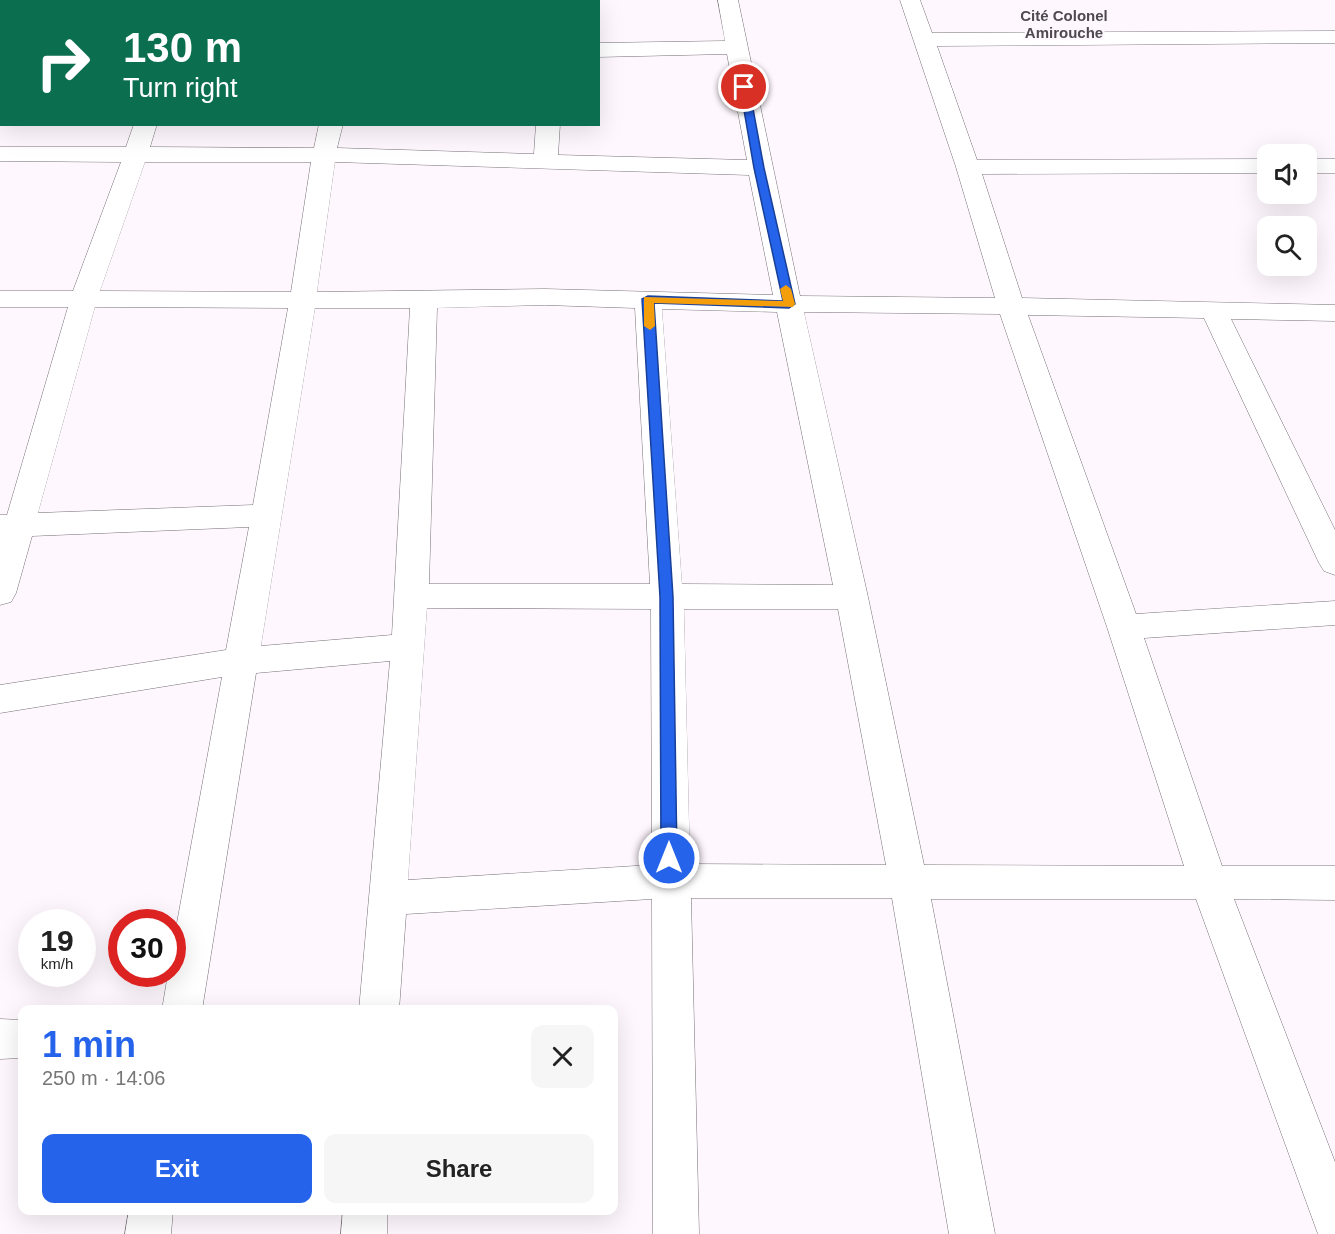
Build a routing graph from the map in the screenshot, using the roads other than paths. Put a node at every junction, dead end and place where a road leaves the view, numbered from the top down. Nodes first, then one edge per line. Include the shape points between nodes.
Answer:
1 (728, 0) edge
2 (910, 0) edge
3 (1335, 37) edge
4 (924, 40) junction
5 (737, 47) junction
6 (600, 50) edge
7 (145, 126) edge
8 (548, 126) edge
9 (328, 140) edge
10 (0, 154) edge
11 (135, 155) junction
12 (546, 160) junction
13 (1257, 166) edge
14 (1317, 166) edge
15 (1335, 166) edge
16 (968, 167) junction
17 (759, 168) junction
18 (0, 298) edge
19 (84, 298) junction
20 (303, 298) junction
21 (648, 299) junction
22 (424, 300) junction
23 (789, 304) junction
24 (1011, 306) junction
25 (1214, 311) junction
26 (1327, 313) edge
27 (1335, 340) edge
28 (267, 515) junction
29 (10, 526) edge
30 (1335, 563) edge
31 (0, 593) edge
32 (412, 596) junction
33 (667, 597) junction
34 (852, 597) junction
35 (1335, 613) edge
36 (1124, 627) junction
37 (407, 647) junction
38 (242, 660) junction
39 (0, 699) edge
40 (669, 881) junction
41 (909, 881) junction
42 (1208, 881) junction
43 (1335, 883) edge
44 (387, 898) junction
45 (183, 1005) edge
46 (380, 1005) edge
47 (0, 1039) edge
48 (18, 1039) edge
49 (150, 1215) edge
50 (366, 1215) edge
51 (1335, 1220) edge
52 (148, 1234) edge
53 (364, 1234) edge
54 (676, 1234) edge
55 (972, 1234) edge

1 - 5 street
2 - 4 street
3 - 4 street
4 - 16 street
5 - 6 street
5 - 17 street
7 - 11 street
8 - 12 street
9 - 11 street
9 - 12 street
9 - 20 street
10 - 11 street
11 - 19 street
12 - 17 street
13 - 16 street
14 - 15 street
16 - 24 street
17 - 23 street
18 - 19 street
19 - 20 street
19 - 29 street
20 - 22 street
20 - 28 street
21 - 22 street
21 - 23 street
21 - 33 street
22 - 32 street
23 - 24 street
23 - 34 street
24 - 25 street
24 - 36 street
25 - 26 street
25 - 30 street
26 - 27 street
28 - 29 street
28 - 38 street
29 - 31 street
32 - 33 street
32 - 37 street
33 - 34 street
33 - 40 street
34 - 41 street
35 - 36 street
36 - 42 street
37 - 38 street
37 - 44 street
38 - 39 street
38 - 45 street
40 - 41 street
40 - 44 street
40 - 54 street
41 - 42 street
41 - 55 street
42 - 43 street
42 - 51 street
44 - 46 street
47 - 48 street
49 - 52 street
50 - 53 street

